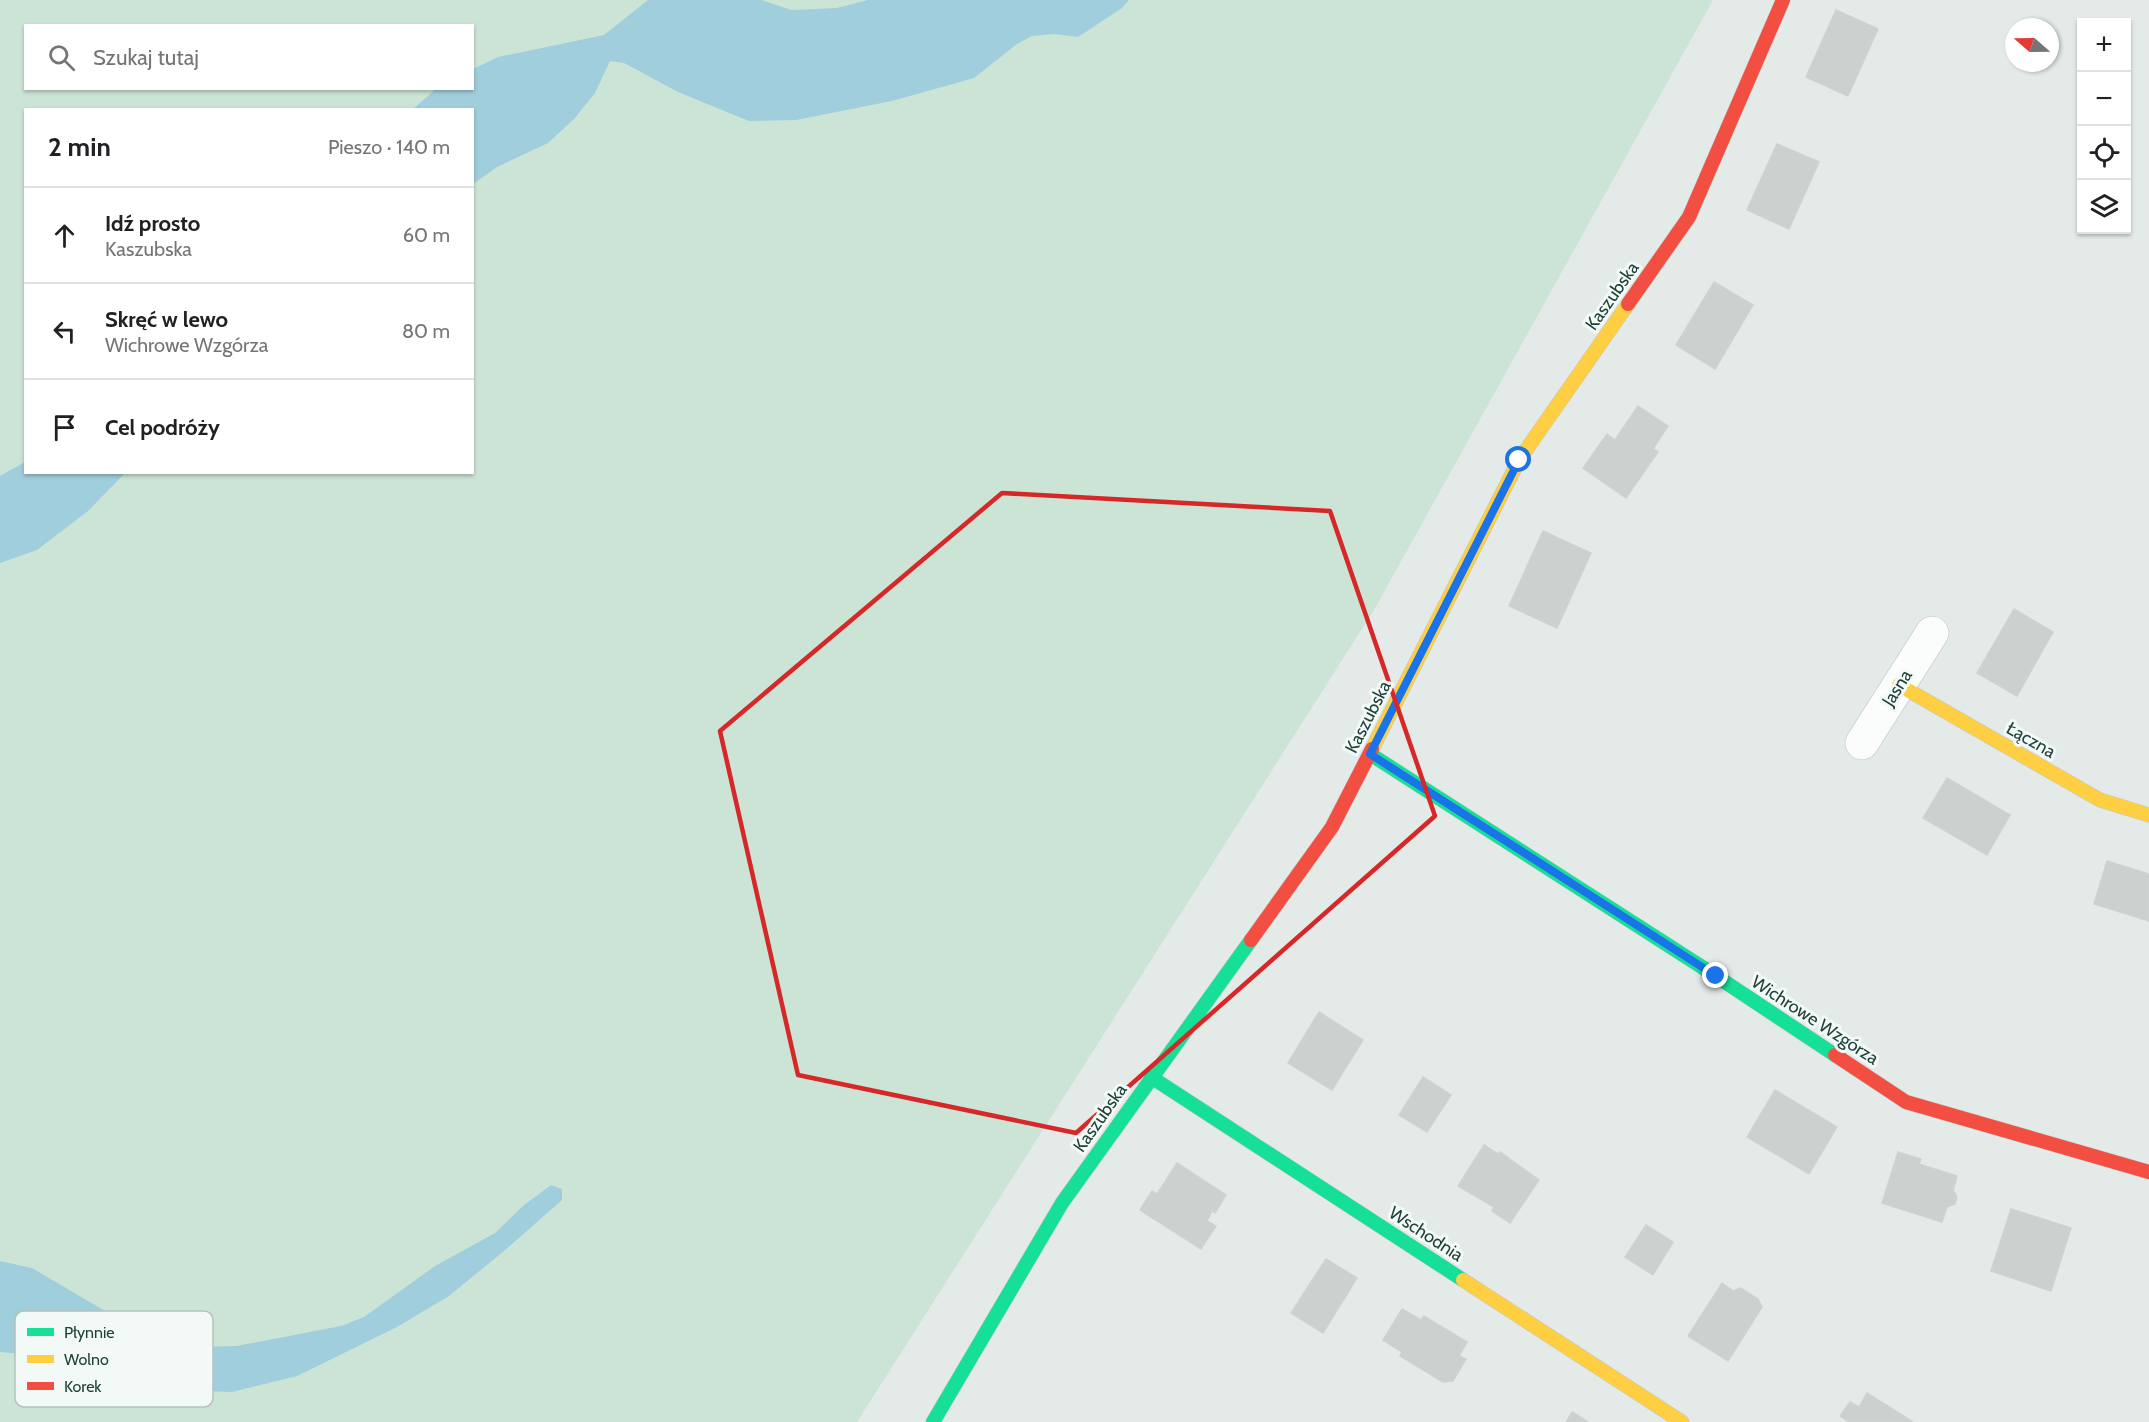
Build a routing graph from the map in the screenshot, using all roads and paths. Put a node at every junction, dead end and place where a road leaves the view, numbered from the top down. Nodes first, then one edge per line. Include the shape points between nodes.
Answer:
1 (1783, 0) edge
2 (1932, 633) dead end
3 (1899, 685) junction
4 (1862, 743) dead end
5 (1370, 754) junction
6 (2149, 815) edge
7 (1151, 1077) junction
8 (2149, 1172) edge
9 (933, 1422) edge
10 (1682, 1422) edge

1 - 5 street, Kaszubska via 1689,217 1519,460
2 - 3 street, Jasna
3 - 4 street, Jasna
3 - 6 street, Łączna via 2100,800
5 - 7 street, Kaszubska via 1332,827
5 - 8 street, Wichrowe Wzgórza via 1906,1102
7 - 9 street, Kaszubska via 1062,1203
7 - 10 street, Wschodnia

